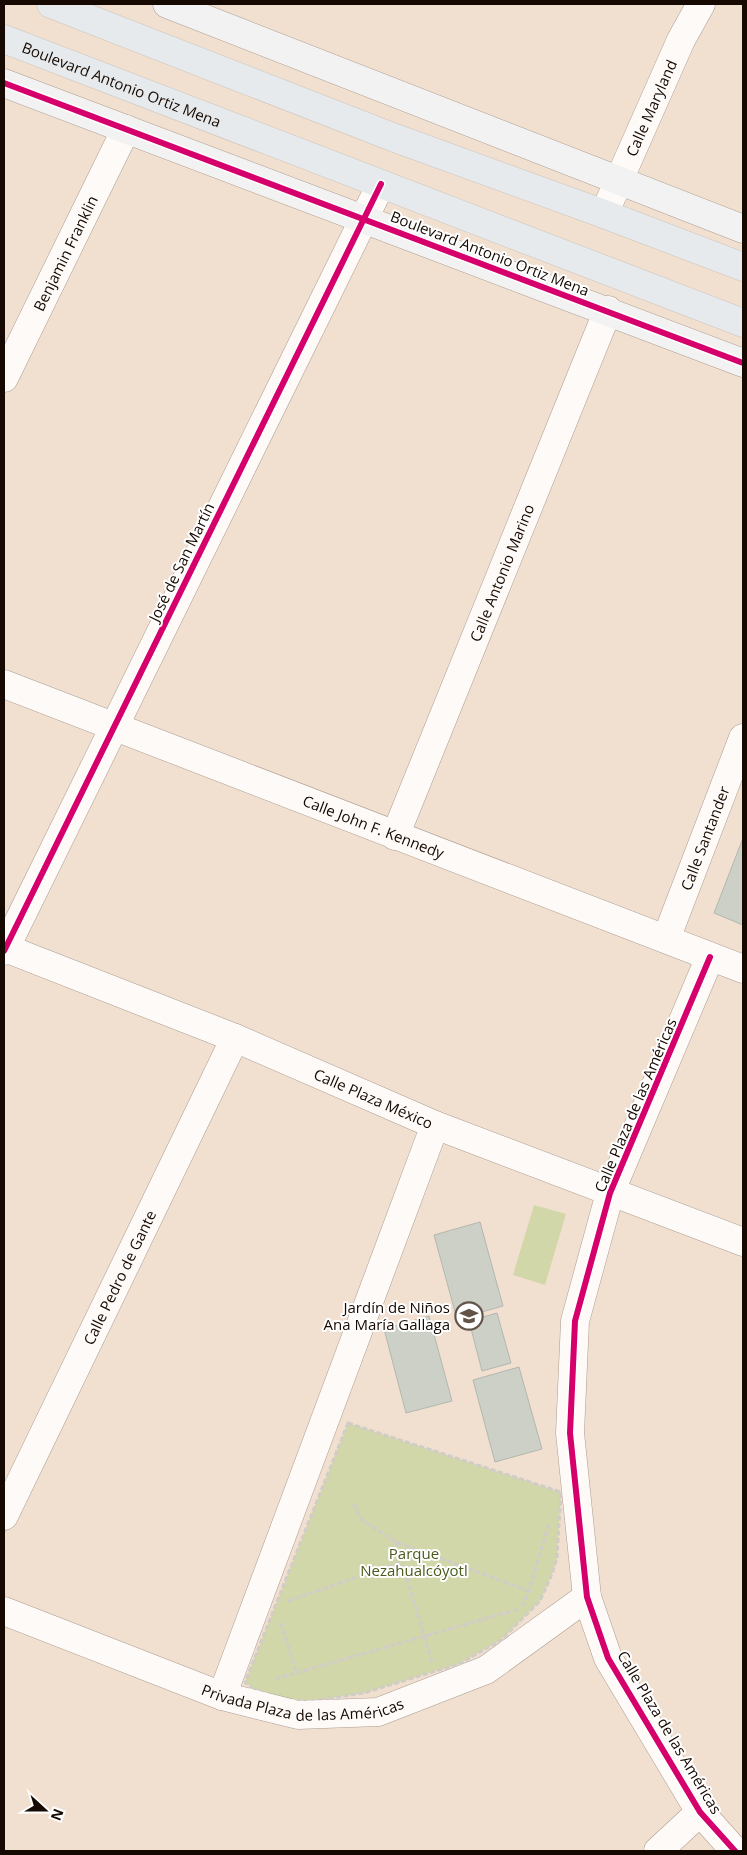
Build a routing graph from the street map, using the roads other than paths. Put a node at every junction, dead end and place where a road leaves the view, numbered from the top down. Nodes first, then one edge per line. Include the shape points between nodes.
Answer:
1 (51, 4) edge
2 (167, 4) edge
3 (701, 4) edge
4 (4, 39) edge
5 (4, 83) edge
6 (126, 129) junction
7 (618, 181) junction
8 (381, 184) junction
9 (604, 214) junction
10 (363, 219) junction
11 (743, 229) edge
12 (743, 267) edge
13 (608, 310) junction
14 (743, 323) edge
15 (743, 363) edge
16 (4, 378) edge
17 (4, 684) edge
18 (114, 727) junction
19 (743, 738) edge
20 (395, 836) junction
21 (666, 939) junction
22 (4, 949) edge
23 (710, 957) junction
24 (743, 969) edge
25 (235, 1038) junction
26 (436, 1125) junction
27 (610, 1193) junction
28 (743, 1242) edge
29 (4, 1516) edge
30 (587, 1597) junction
31 (4, 1611) edge
32 (222, 1696) junction
33 (700, 1812) junction
34 (658, 1851) edge
35 (734, 1851) edge

1 - 9 main road via 395,138
2 - 7 street
3 - 7 street, Calle Maryland via 681,40
4 - 8 main road, Boulevard Antonio Ortiz Mena
5 - 6 street, Boulevard Antonio Ortiz Mena
6 - 10 street, Boulevard Antonio Ortiz Mena
6 - 16 street, Benjamin Franklin
7 - 9 street, Calle Maryland
7 - 11 street
8 - 10 street, José de San Martín
8 - 14 main road, Boulevard Antonio Ortiz Mena
9 - 12 main road
10 - 13 street, Boulevard Antonio Ortiz Mena
10 - 18 street, José de San Martín
13 - 15 street, Boulevard Antonio Ortiz Mena
13 - 20 street, Calle Antonio Marino
17 - 18 street, Calle John F. Kennedy
18 - 20 street, Calle John F. Kennedy
18 - 22 street, José de San Martín
19 - 21 street, Calle Santander
20 - 21 street, Calle John F. Kennedy
21 - 23 street, Calle John F. Kennedy
22 - 25 street, Calle Plaza México
23 - 24 street, Calle John F. Kennedy
23 - 27 street, Calle Plaza de las Américas
25 - 26 street, Calle Plaza México
25 - 29 street, Calle Pedro de Gante
26 - 27 street, Calle Plaza México
26 - 32 street
27 - 28 street, Calle Plaza México
27 - 30 street, Calle Plaza de las Américas via 576,1320 570,1433
30 - 32 street, Privada Plaza de las Américas via 486,1670 378,1712 298,1715
30 - 33 street, Calle Plaza de las Américas via 608,1658
31 - 32 street, Privada Plaza de las Américas
33 - 34 street
33 - 35 street, Calle Plaza de las Américas

